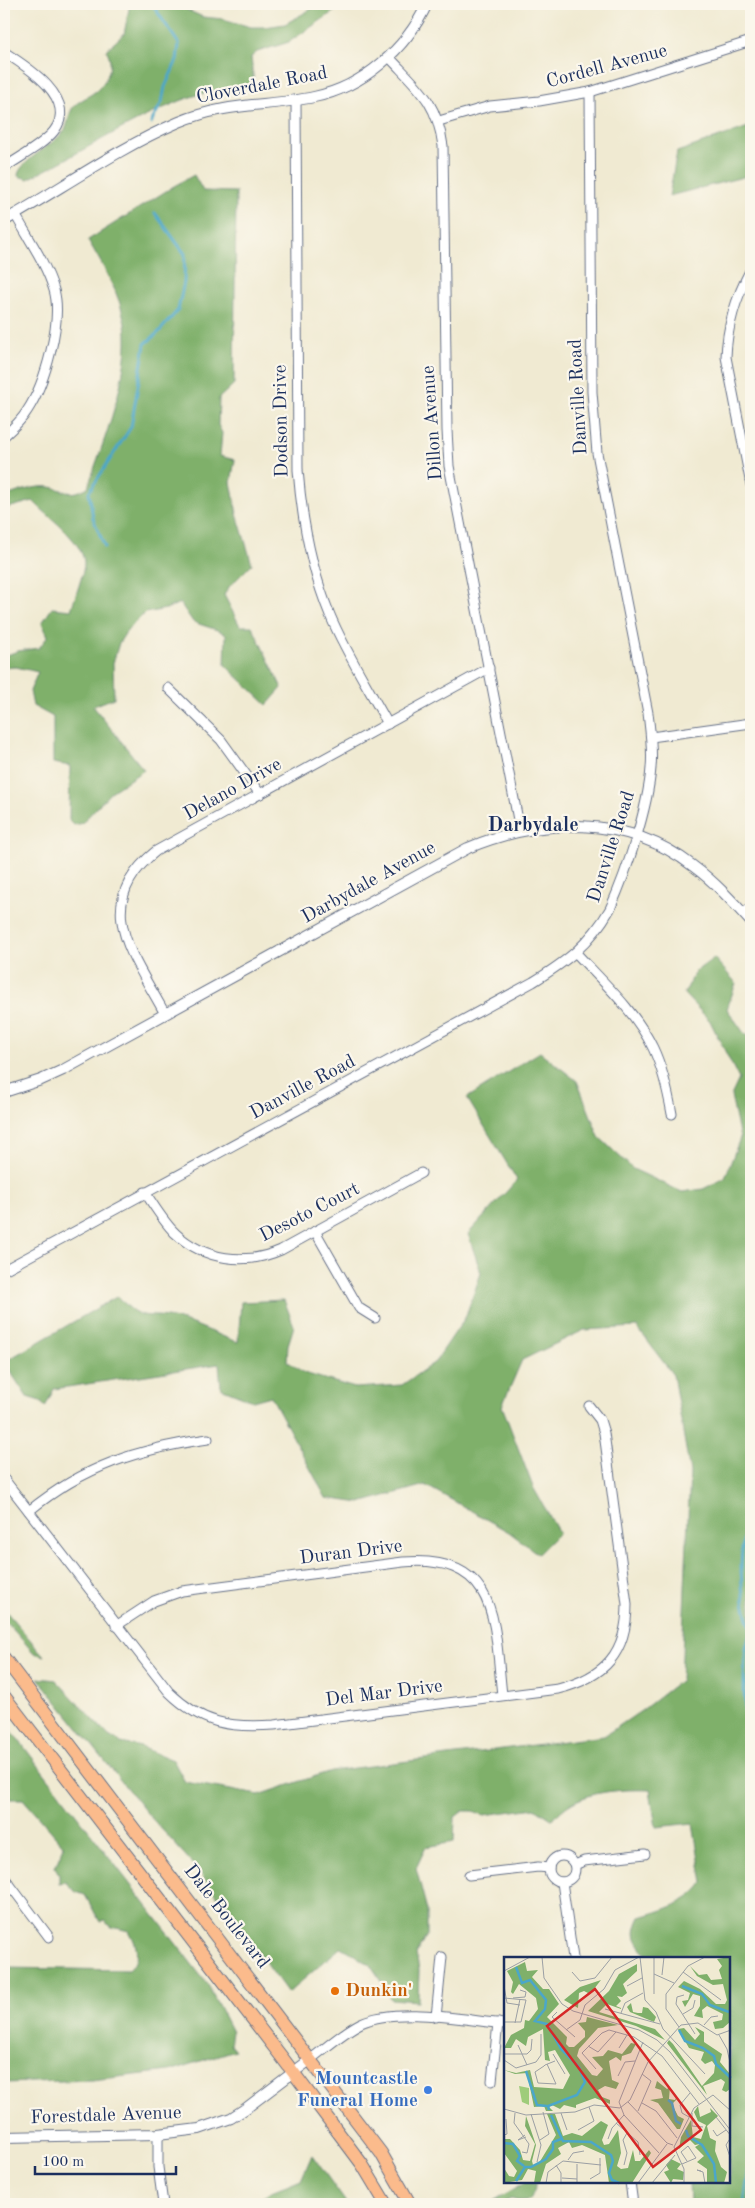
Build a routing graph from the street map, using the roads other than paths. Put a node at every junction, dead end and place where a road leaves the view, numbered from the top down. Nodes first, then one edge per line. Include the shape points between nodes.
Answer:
1 (427, 4) edge
2 (751, 41) edge
3 (4, 52) edge
4 (389, 57) junction
5 (590, 92) junction
6 (296, 100) junction
7 (439, 121) junction
8 (4, 168) edge
9 (15, 214) junction
10 (4, 220) edge
11 (751, 270) edge
12 (4, 436) edge
13 (751, 485) edge
14 (489, 668) junction
15 (168, 688) dead end
16 (751, 723) edge
17 (388, 724) junction
18 (651, 737) junction
19 (260, 794) junction
20 (520, 830) junction
21 (636, 836) junction
22 (749, 914) edge
23 (576, 953) junction
24 (165, 1014) junction
25 (4, 1092) edge
26 (672, 1114) dead end
27 (421, 1173) dead end
28 (145, 1192) junction
29 (315, 1231) junction
30 (4, 1270) edge
31 (375, 1318) dead end
32 (589, 1406) dead end
33 (208, 1439) dead end
34 (4, 1479) edge
35 (29, 1512) junction
36 (116, 1626) junction
37 (4, 1658) edge
38 (502, 1695) junction
39 (4, 1696) edge
40 (645, 1854) dead end
41 (575, 1865) junction
42 (549, 1868) junction
43 (468, 1875) dead end
44 (4, 1878) edge
45 (562, 1882) junction
46 (49, 1937) dead end
47 (573, 1957) edge
48 (442, 1958) dead end
49 (436, 2017) junction
50 (501, 2023) edge
51 (311, 2058) junction
52 (293, 2072) junction
53 (492, 2081) dead end
54 (158, 2134) junction
55 (4, 2137) edge
56 (630, 2183) edge
57 (164, 2204) edge
58 (386, 2204) edge
59 (410, 2204) edge
60 (633, 2204) edge

1 - 4 street, Cloverdale Road via 411,31
2 - 5 street, Cordell Avenue
3 - 8 street via 50,88 60,113 53,132
4 - 6 street, Cloverdale Road via 351,84
4 - 7 street, Dillon Avenue via 425,95
5 - 7 street, Cordell Avenue via 490,106
5 - 18 street, Danville Road via 595,439
6 - 9 street, Cloverdale Road via 233,106 182,121 138,142
6 - 17 street, Dodson Drive via 300,501 312,560 331,618
7 - 14 street, Dillon Avenue via 443,146 448,449
9 - 10 street, Cloverdale Road
9 - 12 street via 49,277 57,316 34,400 17,425
11 - 13 street via 732,312 726,357
14 - 17 street, Delano Drive
14 - 20 street, Dillon Avenue
15 - 19 street via 221,740
16 - 18 street
17 - 19 street, Delano Drive
18 - 21 street, Danville Road via 650,784
19 - 24 street, Delano Drive via 156,851 136,868 125,888 120,911 124,937
20 - 21 street, Darbydale Avenue via 589,826
20 - 24 street, Darbydale Avenue via 468,848
21 - 22 street, Darbydale Avenue via 692,865
21 - 23 street, Danville Road via 610,909 601,925
23 - 26 street via 645,1034 658,1060
23 - 28 street, Danville Road via 533,982
24 - 25 street, Darbydale Avenue via 63,1070
27 - 29 street, Desoto Court
28 - 29 street, Desoto Court via 175,1233 200,1250 225,1258 269,1255
28 - 30 street, Danville Road
29 - 31 street via 359,1308
32 - 38 street, Del Mar Drive via 600,1420 604,1432 627,1604 625,1631 607,1665 588,1679 558,1688
33 - 35 street via 150,1449 105,1464 66,1484
34 - 35 street, Del Mar Drive
35 - 36 street, Del Mar Drive
36 - 38 street, Del Mar Drive via 180,1704 205,1718 233,1726 274,1725
36 - 38 street, Duran Drive via 154,1601 182,1591 403,1562 434,1561 468,1575 486,1596 494,1620
37 - 51 main road, Dale Boulevard
39 - 52 main road
40 - 41 street via 584,1861
41 - 42 street via 567,1857 560,1856
41 - 45 street via 573,1876
42 - 43 street
42 - 45 street via 553,1878
44 - 46 street
45 - 47 street
48 - 49 street
49 - 50 street, Forestdale Avenue
49 - 51 street, Forestdale Avenue via 404,2014 371,2019
50 - 53 street
51 - 52 street, Forestdale Avenue
51 - 59 main road, Dale Boulevard via 381,2152
52 - 54 street, Forestdale Avenue via 231,2118 199,2128
52 - 58 main road via 362,2164
54 - 55 street, Forestdale Avenue
54 - 57 street via 158,2167
56 - 60 street

